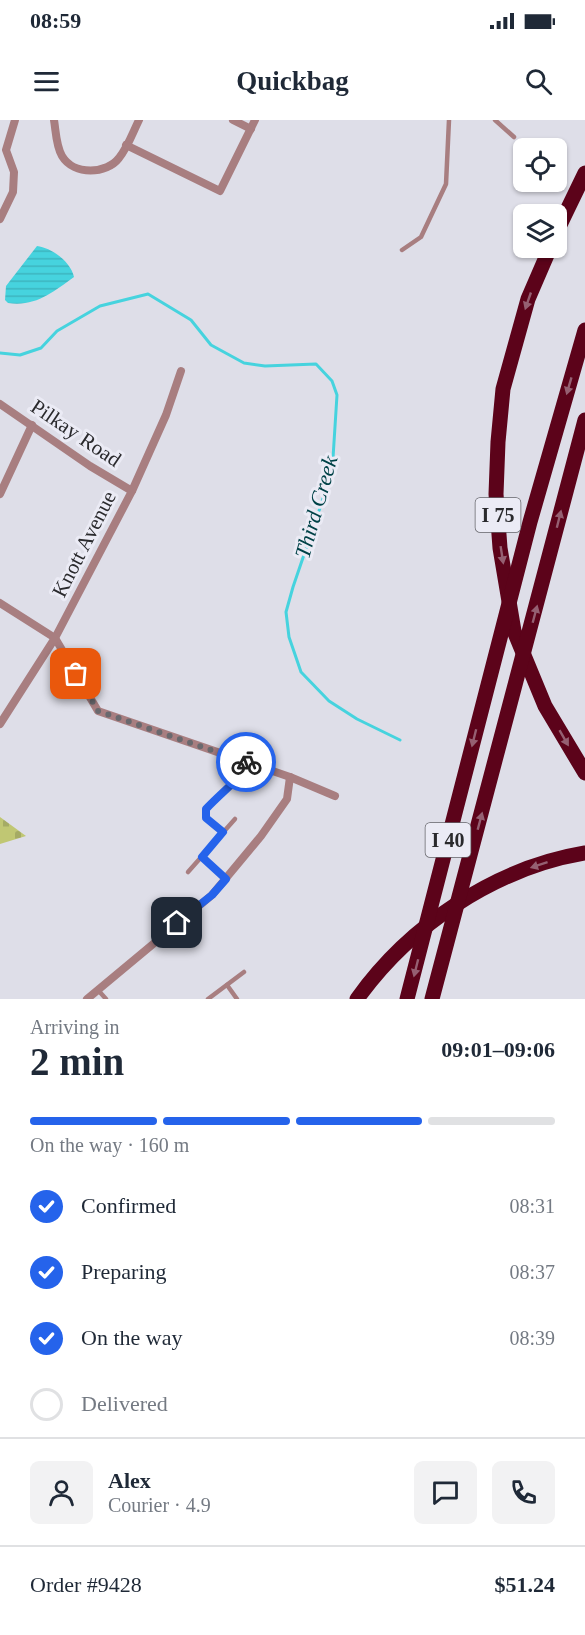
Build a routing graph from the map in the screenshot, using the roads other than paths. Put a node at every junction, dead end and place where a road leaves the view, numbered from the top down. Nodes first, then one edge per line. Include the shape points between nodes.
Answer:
1 (15, 120) edge
2 (54, 120) edge
3 (139, 120) edge
4 (233, 120) edge
5 (449, 120) edge
6 (495, 120) edge
7 (253, 124) edge
8 (514, 137) dead end
9 (126, 146) junction
10 (585, 173) edge
11 (567, 210) edge
12 (0, 219) edge
13 (402, 250) dead end
14 (546, 258) edge
15 (585, 330) edge
16 (182, 372) dead end
17 (0, 404) edge
18 (585, 420) edge
19 (32, 425) junction
20 (132, 491) junction
21 (0, 494) edge
22 (0, 603) edge
23 (55, 638) junction
24 (0, 724) edge
25 (251, 764) junction
26 (585, 773) edge
27 (290, 777) junction
28 (335, 796) dead end
29 (235, 819) dead end
30 (223, 832) junction
31 (583, 853) edge
32 (202, 857) junction
33 (188, 872) dead end
34 (226, 879) junction
35 (244, 972) dead end
36 (227, 985) junction
37 (98, 989) junction
38 (87, 999) edge
39 (106, 999) edge
40 (208, 999) edge
41 (237, 999) edge
42 (357, 999) edge
43 (408, 999) edge
44 (432, 999) edge

1 - 12 street via 6,150 14,172 13,192
2 - 9 street via 58,148 64,159 76,167 103,170 120,157
3 - 9 street
4 - 7 street
5 - 13 lane via 446,184 421,237
6 - 8 lane
7 - 9 street via 220,191
10 - 11 highway
14 -> 26 highway, I 75 via 528,299 503,389 496,494 500,548 514,631 545,706
15 -> 43 highway, I 40 via 530,522
16 - 20 street, Knott Avenue
17 - 19 street, Pilkay Road
44 -> 18 highway, I 40
19 - 20 street, Pilkay Road
19 - 21 street
20 - 23 street, Knott Avenue
22 - 23 street
23 - 24 street, Knott Avenue
23 - 25 street via 98,711
25 - 27 street
25 - 30 lane via 206,809 206,818
27 - 28 street
27 - 34 street via 286,799
29 - 30 lane
30 - 32 lane
31 -> 42 highway via 497,881 438,918 414,936
32 - 33 lane
32 - 34 lane
34 - 37 street via 212,895
35 - 36 lane
36 - 40 lane
36 - 41 lane
37 - 38 street
37 - 39 lane

